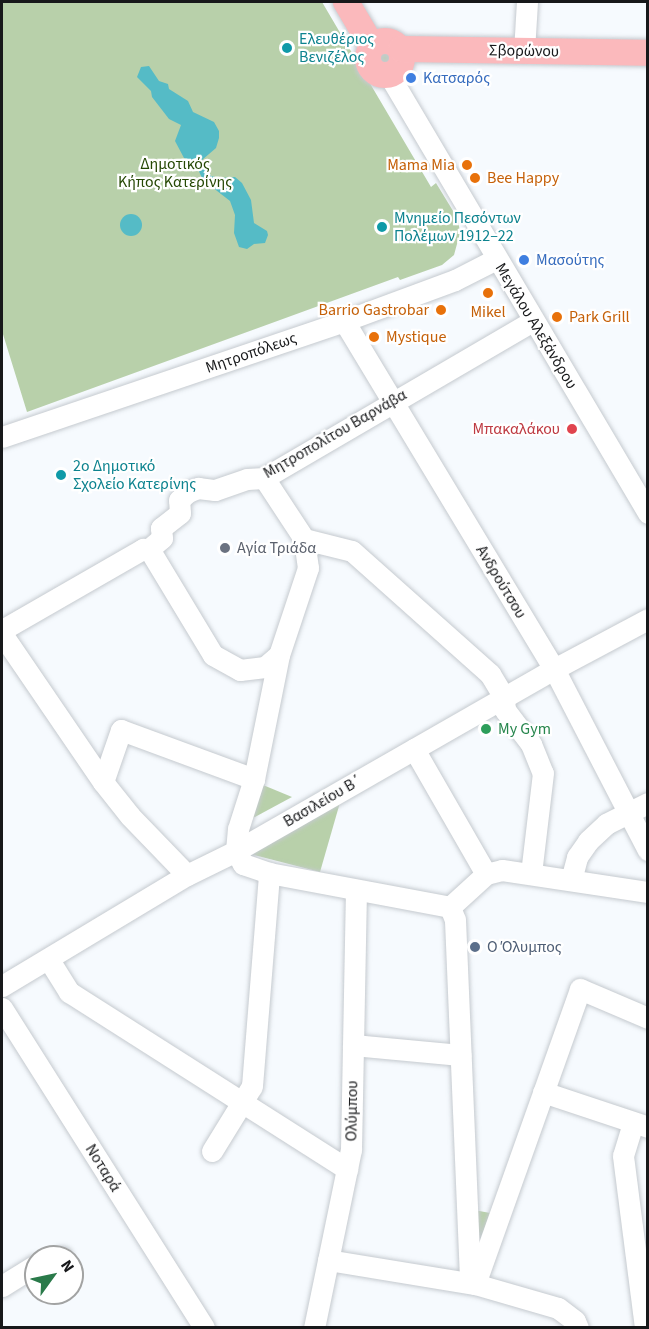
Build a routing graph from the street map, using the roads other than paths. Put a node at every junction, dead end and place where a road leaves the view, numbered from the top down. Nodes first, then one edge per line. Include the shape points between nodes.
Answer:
1 (346, 2) edge
2 (527, 2) edge
3 (372, 46) junction
4 (400, 49) junction
5 (525, 51) junction
6 (648, 53) edge
7 (389, 75) junction
8 (496, 259) junction
9 (344, 321) junction
10 (533, 321) junction
11 (393, 401) junction
12 (2, 437) edge
13 (264, 478) junction
14 (648, 513) edge
15 (304, 538) junction
16 (150, 549) junction
17 (648, 619) edge
18 (2, 632) edge
19 (279, 655) junction
20 (554, 669) junction
21 (504, 697) junction
22 (414, 749) junction
23 (254, 778) junction
24 (103, 782) junction
25 (638, 808) edge
26 (648, 850) edge
27 (236, 851) junction
28 (269, 873) junction
29 (531, 873) junction
30 (486, 874) junction
31 (187, 875) junction
32 (571, 880) junction
33 (356, 890) junction
34 (648, 892) edge
35 (450, 907) junction
36 (49, 960) junction
37 (2, 987) edge
38 (2, 1008) edge
39 (648, 1018) edge
40 (353, 1045) junction
41 (461, 1054) junction
42 (543, 1092) junction
43 (244, 1103) junction
44 (640, 1125) edge
45 (212, 1151) dead end
46 (346, 1169) junction
47 (328, 1260) junction
48 (24, 1273) edge
49 (472, 1284) junction
50 (2, 1286) edge
51 (204, 1328) edge
52 (314, 1328) edge
53 (578, 1328) edge
54 (645, 1328) edge

1 - 3 main road
2 - 5 street
3 - 4 main road via 387,40
3 - 7 main road via 368,56 370,67 378,74
4 - 5 main road, Σβορώνου
4 - 7 main road via 402,65
5 - 6 main road, Σβορώνου
7 - 8 street, Μεγάλου Αλεξάνδρου
8 - 9 street, Μητροπόλεως via 455,280
8 - 10 street, Μεγάλου Αλεξάνδρου
9 - 11 street, Ανδρούτσου
9 - 12 street, Μητροπόλεως
10 - 11 street, Μητροπολίτου Βαρνάβα
10 - 14 street, Μεγάλου Αλεξάνδρου
11 - 13 street, Μητροπολίτου Βαρνάβα
11 - 20 street, Ανδρούτσου
13 - 15 street
13 - 16 street, Μητροπολίτου Βαρνάβα via 188,492 180,500 180,513 161,528 162,538
15 - 19 street via 308,568
15 - 21 street via 352,551 490,674
16 - 18 street via 143,549
16 - 19 street via 213,655 240,670 265,667
17 - 20 street, Βασιλείου Β΄
18 - 24 street
19 - 23 street
20 - 21 street, Βασιλείου Β΄
20 - 25 street, Ανδρούτσου
21 - 22 street, Βασιλείου Β΄
21 - 29 street via 505,710 531,744 543,773
22 - 27 street, Βασιλείου Β΄
22 - 30 street
23 - 24 street via 121,730
23 - 27 street via 238,829
24 - 31 street
25 - 26 street, Ανδρούτσου
25 - 32 street via 606,824 588,841 577,857
27 - 28 street via 243,864
27 - 31 street, Βασιλείου Β΄
28 - 33 street
28 - 43 street via 252,1086
29 - 30 street via 502,870
29 - 32 street
30 - 35 street
31 - 36 street, Βασιλείου Β΄
32 - 34 street
33 - 35 street
33 - 40 street, Ολύμπου
35 - 41 street via 455,920
36 - 37 street, Βασιλείου Β΄
36 - 43 street via 69,992
38 - 51 street, Νοταρά
39 - 42 street via 580,989
40 - 41 street
40 - 46 street, Ολύμπου via 351,1149
41 - 49 street
42 - 44 street
42 - 49 street
43 - 45 street
43 - 46 street
44 - 54 street via 623,1156
46 - 47 street, Ολύμπου
47 - 49 street
47 - 52 street, Ολύμπου
48 - 50 street
49 - 53 street via 558,1308

